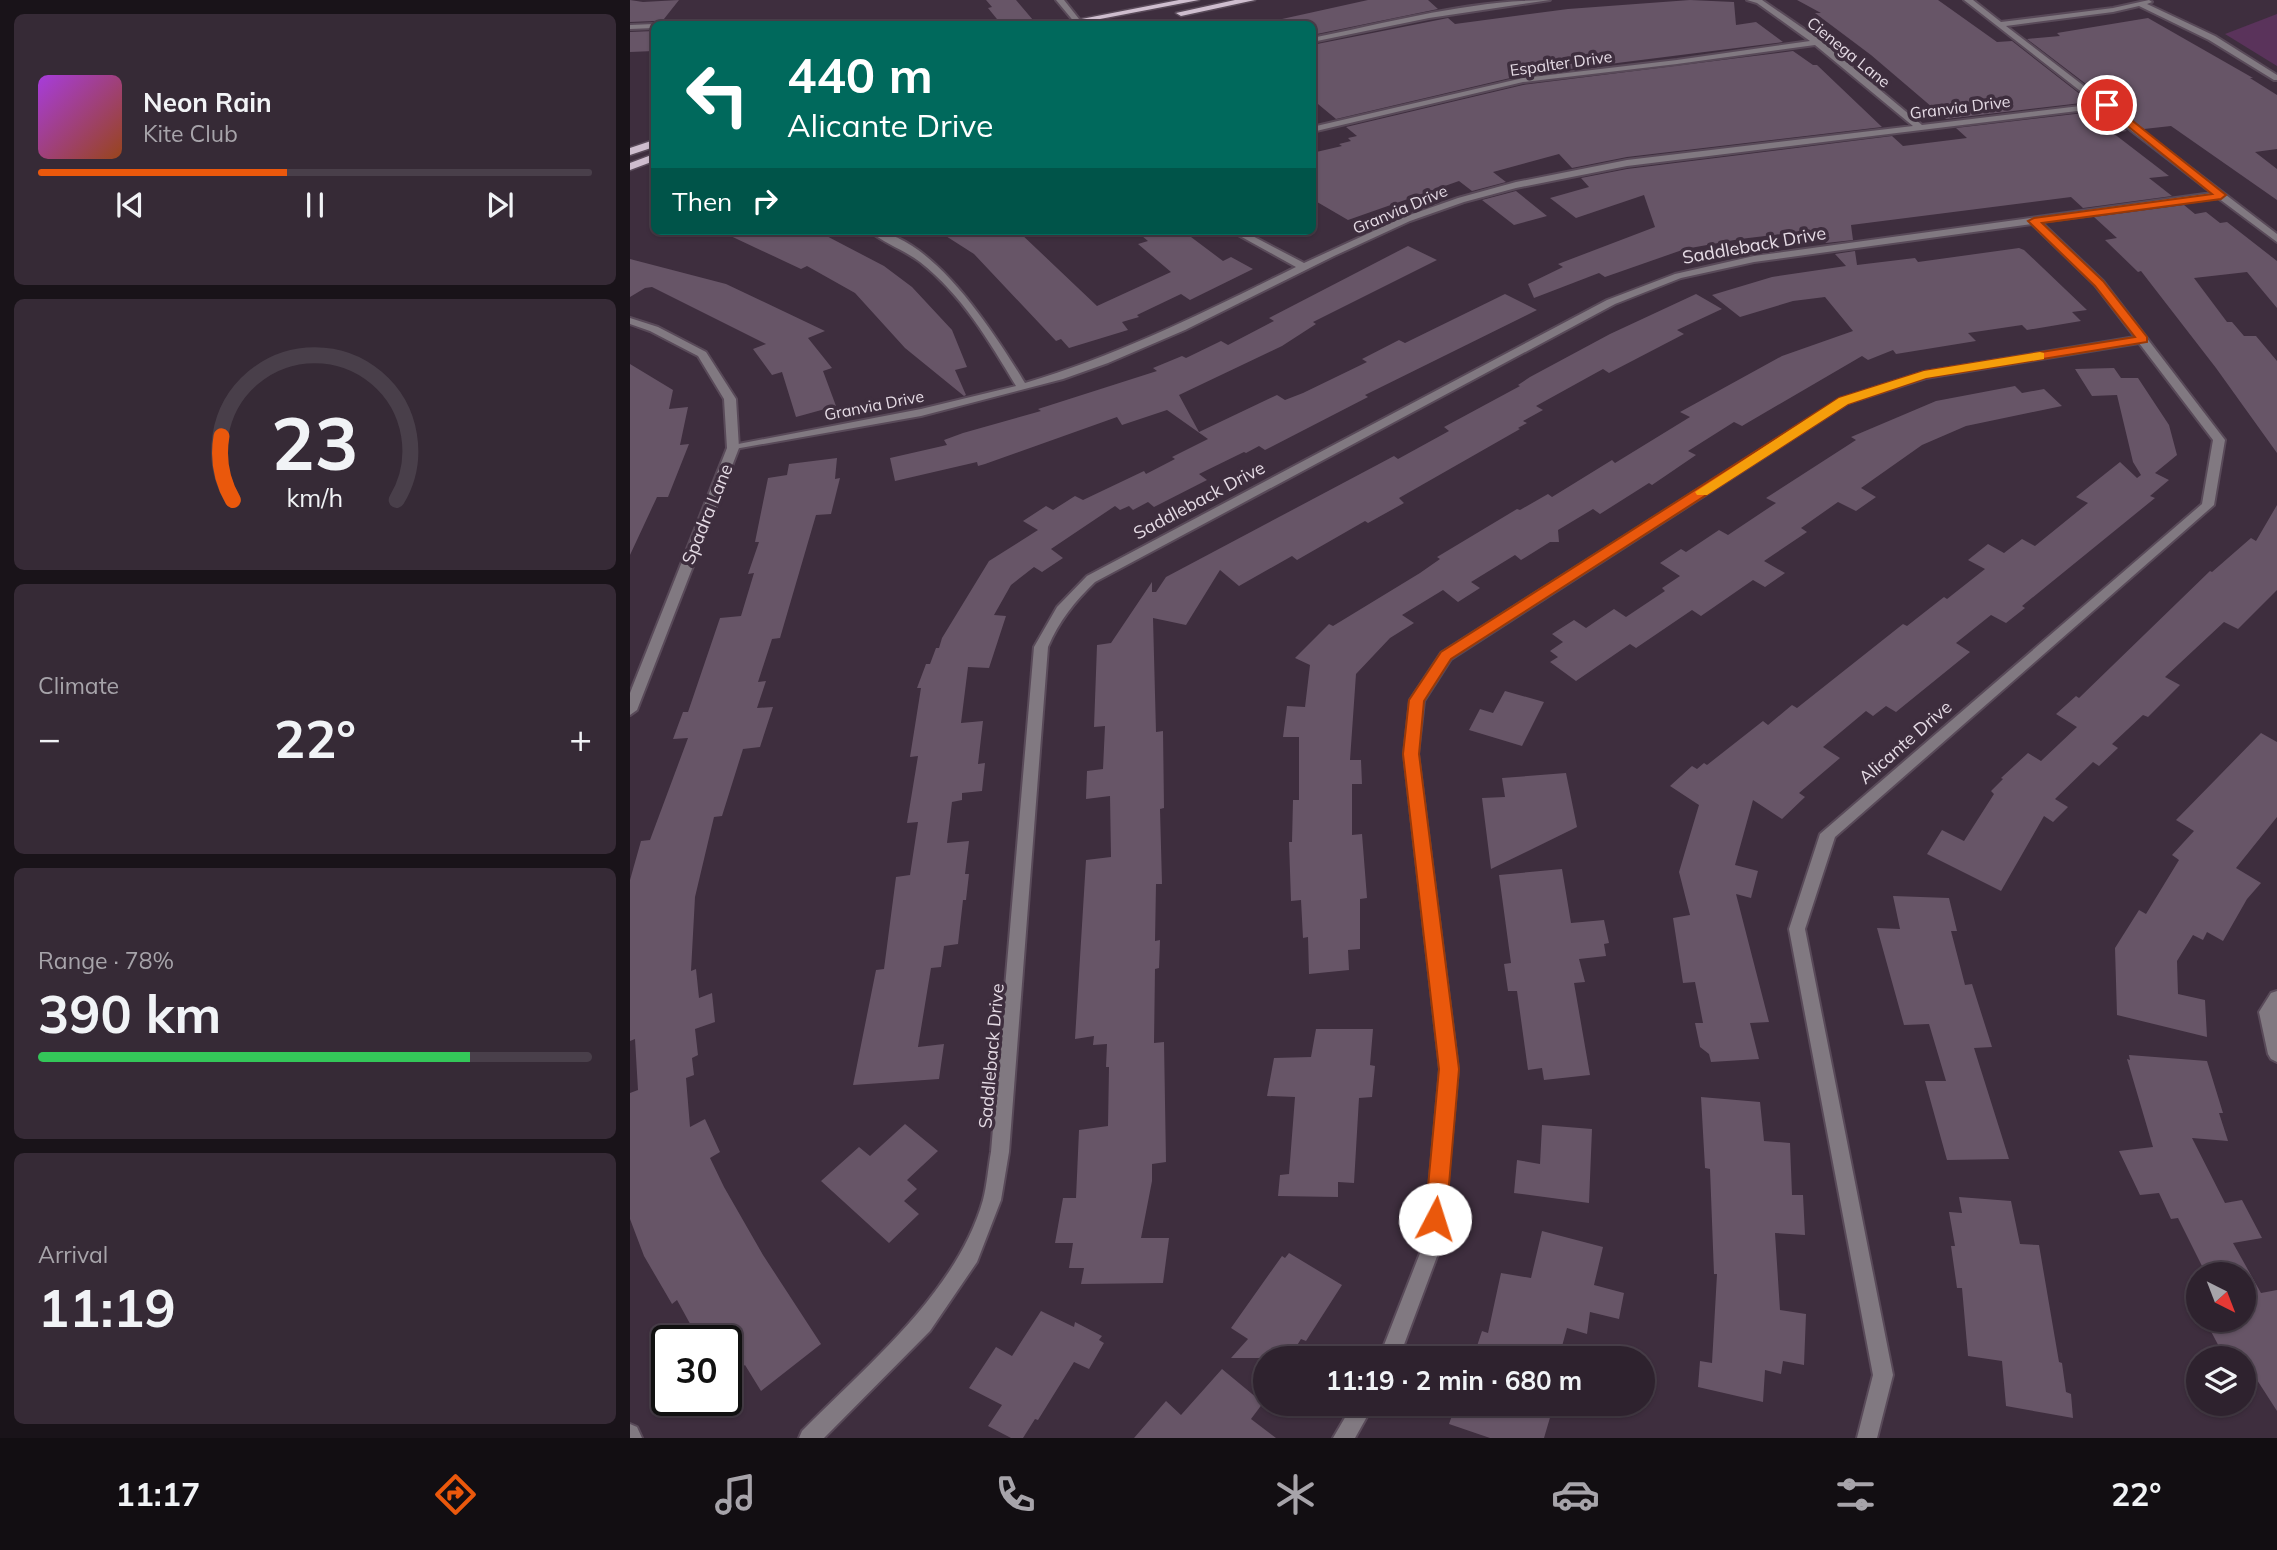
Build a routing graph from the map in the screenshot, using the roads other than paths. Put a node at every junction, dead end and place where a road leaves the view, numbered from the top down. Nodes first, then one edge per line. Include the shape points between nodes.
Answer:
1 (1060, 0) edge
2 (1194, 0) edge
3 (1250, 0) edge
4 (1546, 0) edge
5 (1968, 0) edge
6 (2153, 0) edge
7 (1755, 1) edge
8 (2140, 4) junction
9 (1077, 21) edge
10 (1089, 21) edge
11 (1135, 21) edge
12 (2001, 24) junction
13 (651, 26) edge
14 (630, 27) edge
15 (1316, 39) edge
16 (1817, 42) junction
17 (2277, 78) edge
18 (2107, 105) junction
19 (1920, 127) junction
20 (1316, 129) edge
21 (651, 144) edge
22 (630, 152) edge
23 (651, 158) edge
24 (630, 167) edge
25 (2221, 195) junction
26 (2034, 221) junction
27 (880, 235) edge
28 (1243, 235) edge
29 (2277, 239) edge
30 (1305, 268) junction
31 (630, 321) edge
32 (2143, 339) junction
33 (1022, 388) junction
34 (733, 448) junction
35 (630, 710) edge
36 (2277, 998) edge
37 (2277, 1054) edge
38 (1394, 1346) edge
39 (1357, 1416) edge
40 (809, 1438) edge
41 (1343, 1438) edge
42 (1867, 1438) edge

1 - 9 street
2 - 10 main road
3 - 11 main road
4 - 15 street
5 - 12 street
6 - 8 street
7 - 16 street, Cienega Lane
8 - 12 street
8 - 17 street via 2212,38
12 - 18 street
13 - 14 street
16 - 19 street, Cienega Lane
16 - 20 street, Espalter Drive via 1523,80
18 - 19 street, Granvia Drive
18 - 25 street
19 - 30 street, Granvia Drive via 1628,163 1524,183 1407,219
21 - 22 main road
23 - 24 main road
25 - 26 street, Saddleback Drive
25 - 29 street
26 - 32 street, Alicante Drive via 2099,283
26 - 40 street, Saddleback Drive via 1754,259 1643,288 1117,563 1068,600 1050,623 1041,647 1000,1152 992,1200 970,1255 923,1324
27 - 33 street via 916,254 958,290
28 - 30 street
30 - 33 street, Granvia Drive via 1167,336
31 - 34 street, Spadra Lane via 702,354 730,400
32 - 38 street via 1924,375 1844,401 1446,656 1417,700 1411,754 1449,1069 1433,1243
32 - 42 street, Alicante Drive via 2219,440 2208,505 1828,834 1797,929 1883,1374
33 - 34 street, Granvia Drive via 913,415
34 - 35 street, Spadra Lane
36 - 37 street via 2267,1012
39 - 41 street

